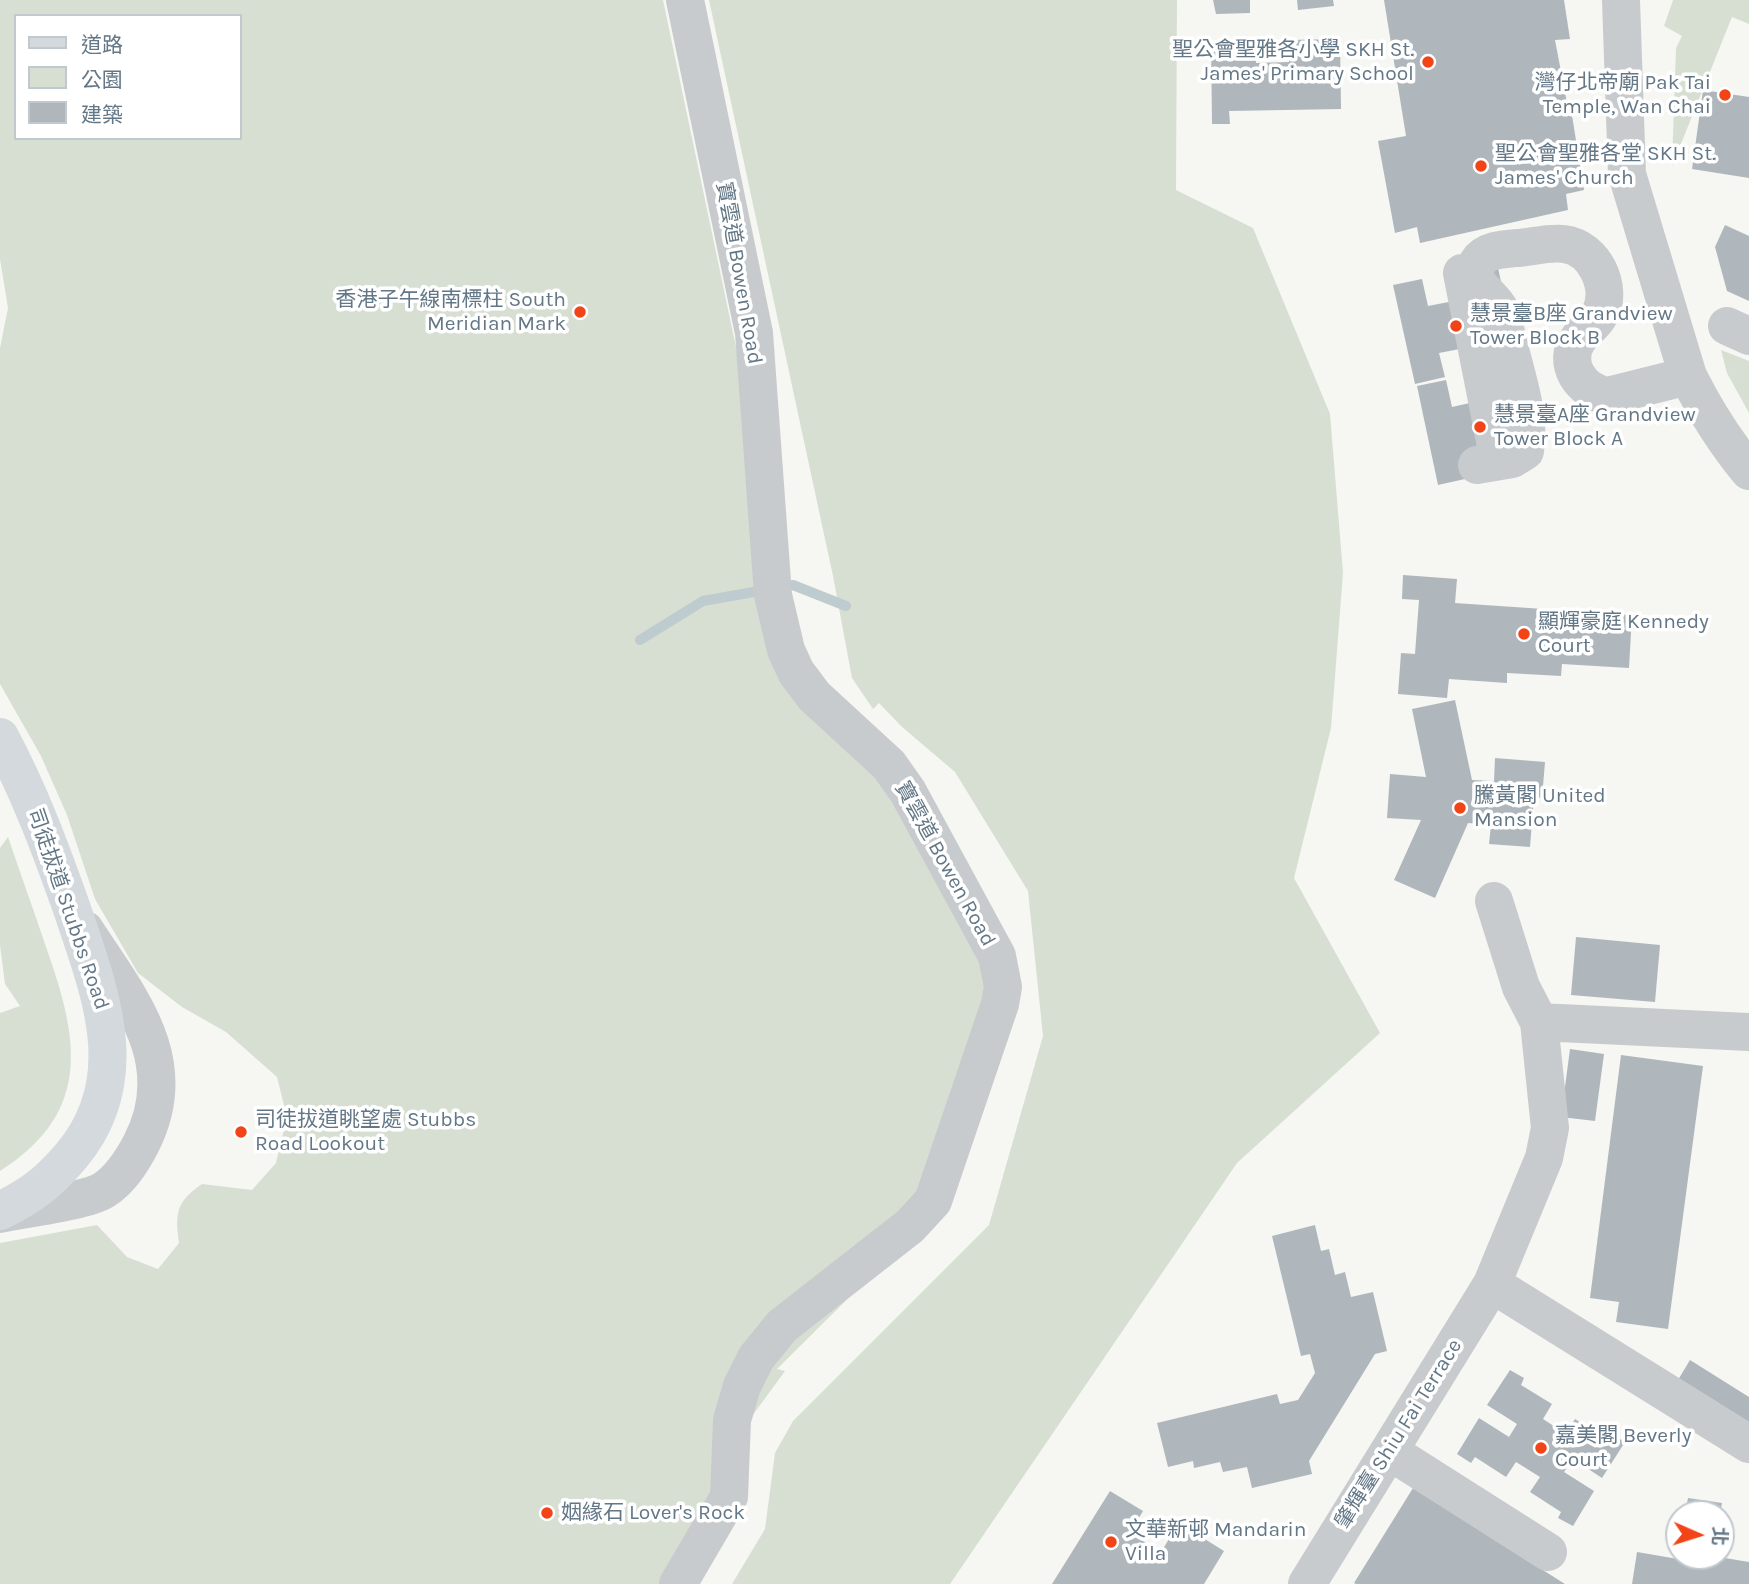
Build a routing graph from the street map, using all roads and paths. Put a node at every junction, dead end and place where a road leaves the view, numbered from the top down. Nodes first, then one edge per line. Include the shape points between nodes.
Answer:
1 (1621, 0) edge
2 (688, 14) edge
3 (1462, 274) dead end
4 (1688, 376) junction
5 (1749, 471) edge
6 (0, 737) edge
7 (1494, 901) dead end
8 (72, 911) junction
9 (1539, 1022) junction
10 (1749, 1032) edge
11 (0, 1212) edge
12 (1492, 1284) junction
13 (1749, 1444) edge
14 (1389, 1451) junction
15 (1548, 1552) dead end
16 (678, 1584) edge
17 (1307, 1584) edge

1 - 4 street via 1627,174
2 - 16 street, 寶雲道 Bowen Road via 754,333 772,580 781,634 796,672 814,696 889,765 903,785 997,956 1003,987 933,1201 910,1226 782,1326 756,1358 732,1420 729,1497
3 - 4 street via 1488,463 1525,451 1527,436 1500,310 1479,286 1474,270 1480,258 1493,252 1566,244 1591,258 1604,284 1604,299 1601,313 1581,335 1573,358 1574,369 1587,389 1608,396
4 - 5 street via 1714,424
6 - 8 main road, 司徒拔道 Stubbs Road via 44,829
7 - 9 street, 肇輝臺 Shiu Fai Terrace via 1521,987
8 - 11 main road, 司徒拔道 Stubbs Road via 103,1008 108,1041 108,1073 98,1115 49,1182
8 - 11 street via 142,1021 156,1059 157,1091 149,1128 130,1164 103,1191
9 - 10 street
9 - 12 street, 肇輝臺 Shiu Fai Terrace via 1550,1128 1544,1158
12 - 13 street
12 - 14 street, 肇輝臺 Shiu Fai Terrace
14 - 15 street
14 - 17 street, 肇輝臺 Shiu Fai Terrace

